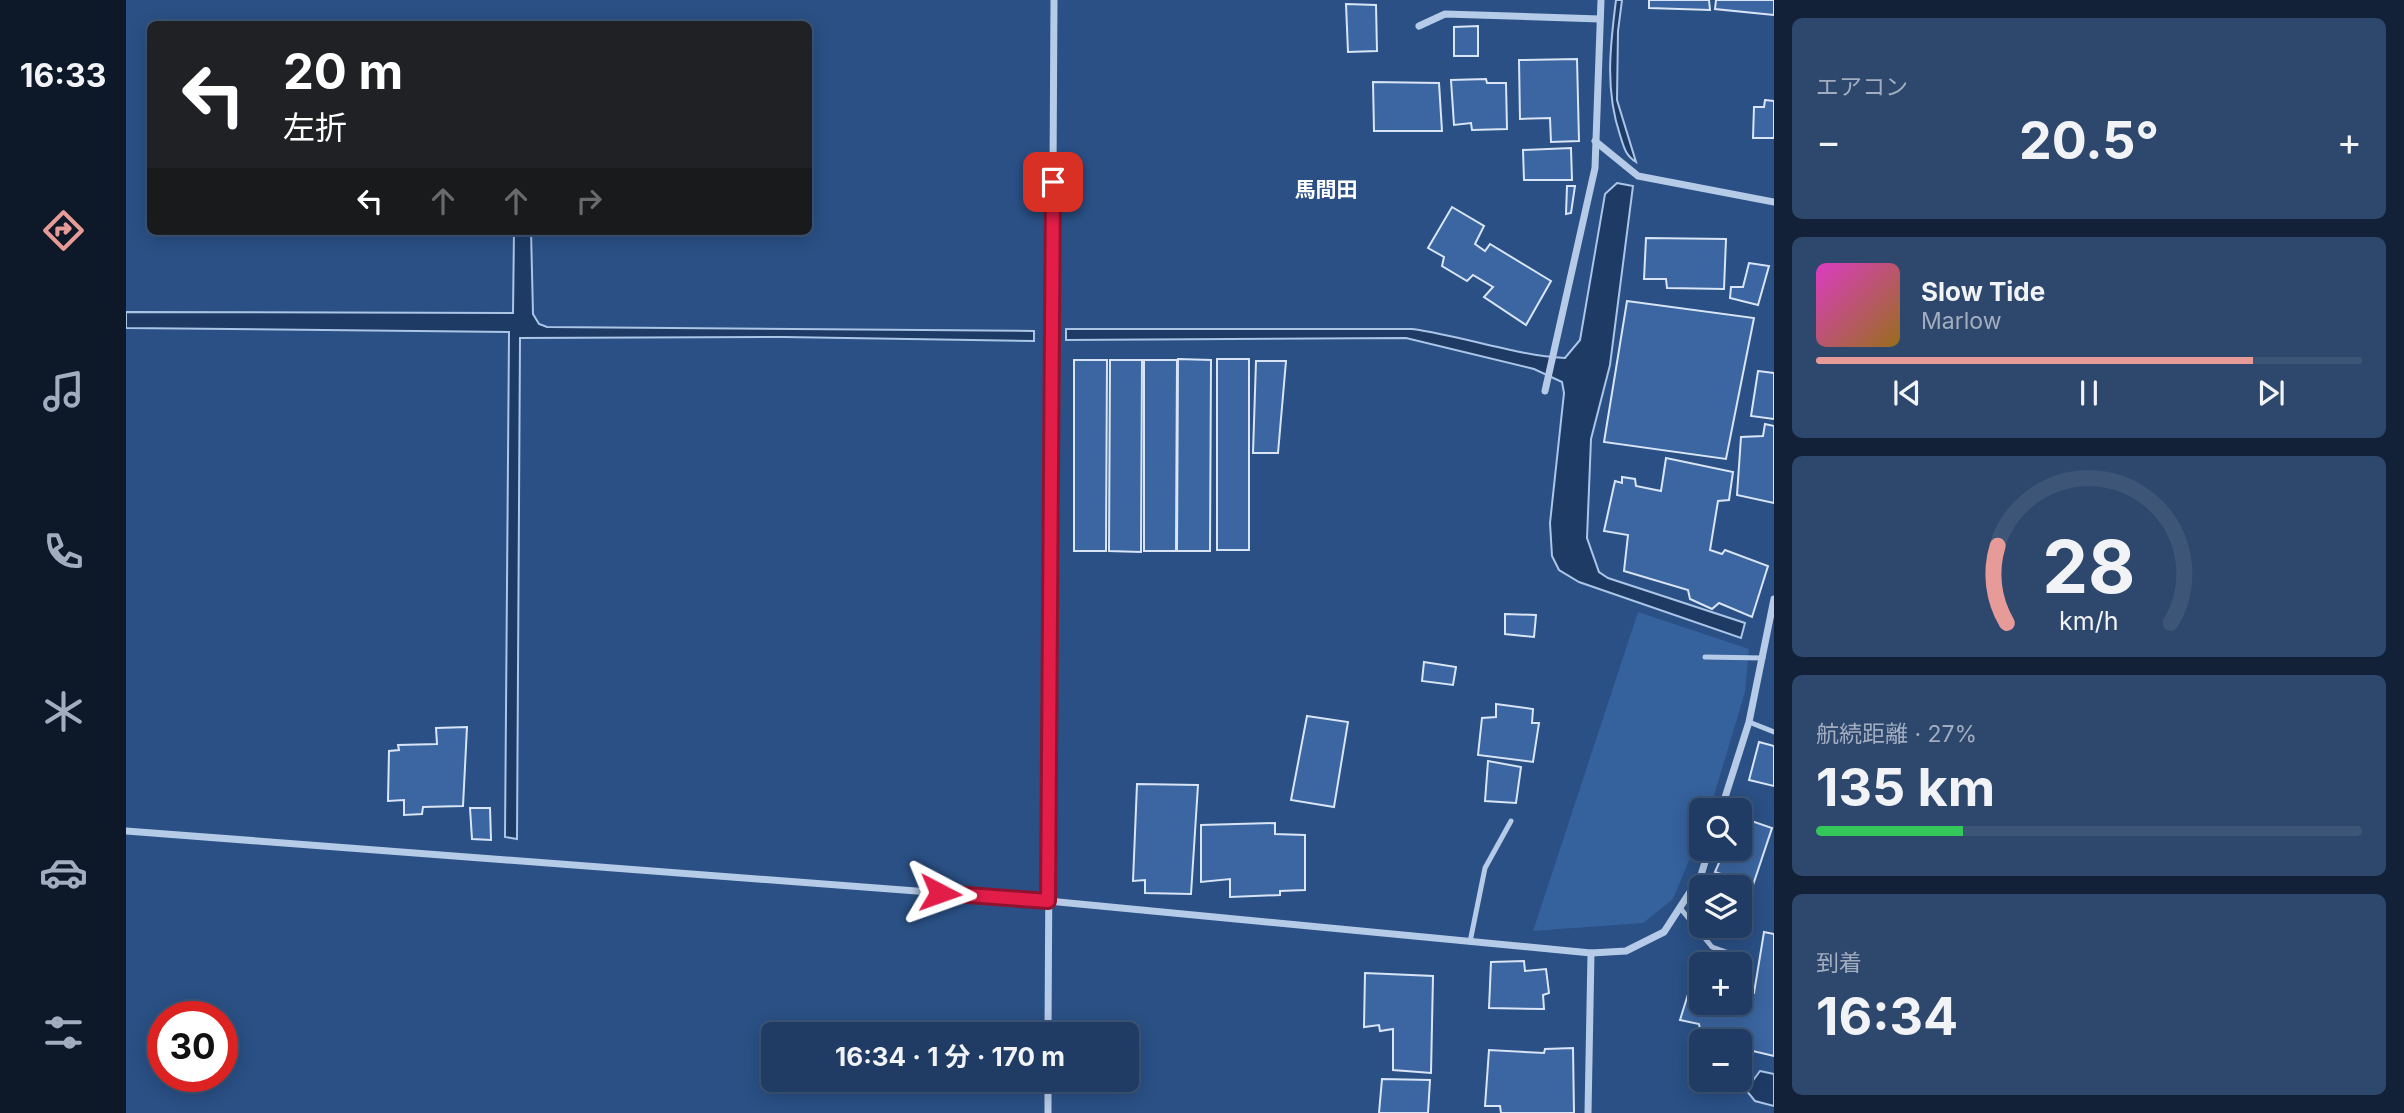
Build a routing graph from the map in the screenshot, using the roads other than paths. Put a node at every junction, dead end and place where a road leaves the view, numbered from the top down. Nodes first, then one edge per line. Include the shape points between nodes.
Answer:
1 (1054, 0) edge
2 (1601, 0) edge
3 (1600, 19) junction
4 (1419, 26) dead end
5 (1595, 141) junction
6 (1774, 202) edge
7 (1545, 391) dead end
8 (1774, 599) edge
9 (1705, 657) dead end
10 (1763, 658) junction
11 (1749, 722) junction
12 (1774, 732) edge
13 (1725, 798) edge
14 (1511, 821) dead end
15 (126, 831) edge
16 (1705, 861) edge
17 (1048, 901) junction
18 (1681, 909) junction
19 (1470, 942) junction
20 (1726, 952) edge
21 (1591, 953) junction
22 (1048, 1022) edge
23 (1048, 1092) edge
24 (1048, 1113) edge
25 (1588, 1113) edge

1 - 17 street
2 - 3 street
3 - 4 street via 1445,14
3 - 5 street
5 - 6 street via 1638,176
5 - 7 street via 1595,168
8 - 10 street
9 - 10 lane
10 - 11 street
11 - 12 lane
11 - 13 street
14 - 19 lane via 1485,868
15 - 17 street
16 - 18 street
17 - 19 street
17 - 22 street
18 - 20 lane via 1712,947
18 - 21 street via 1664,932 1626,951
19 - 21 street
21 - 25 street
23 - 24 street

